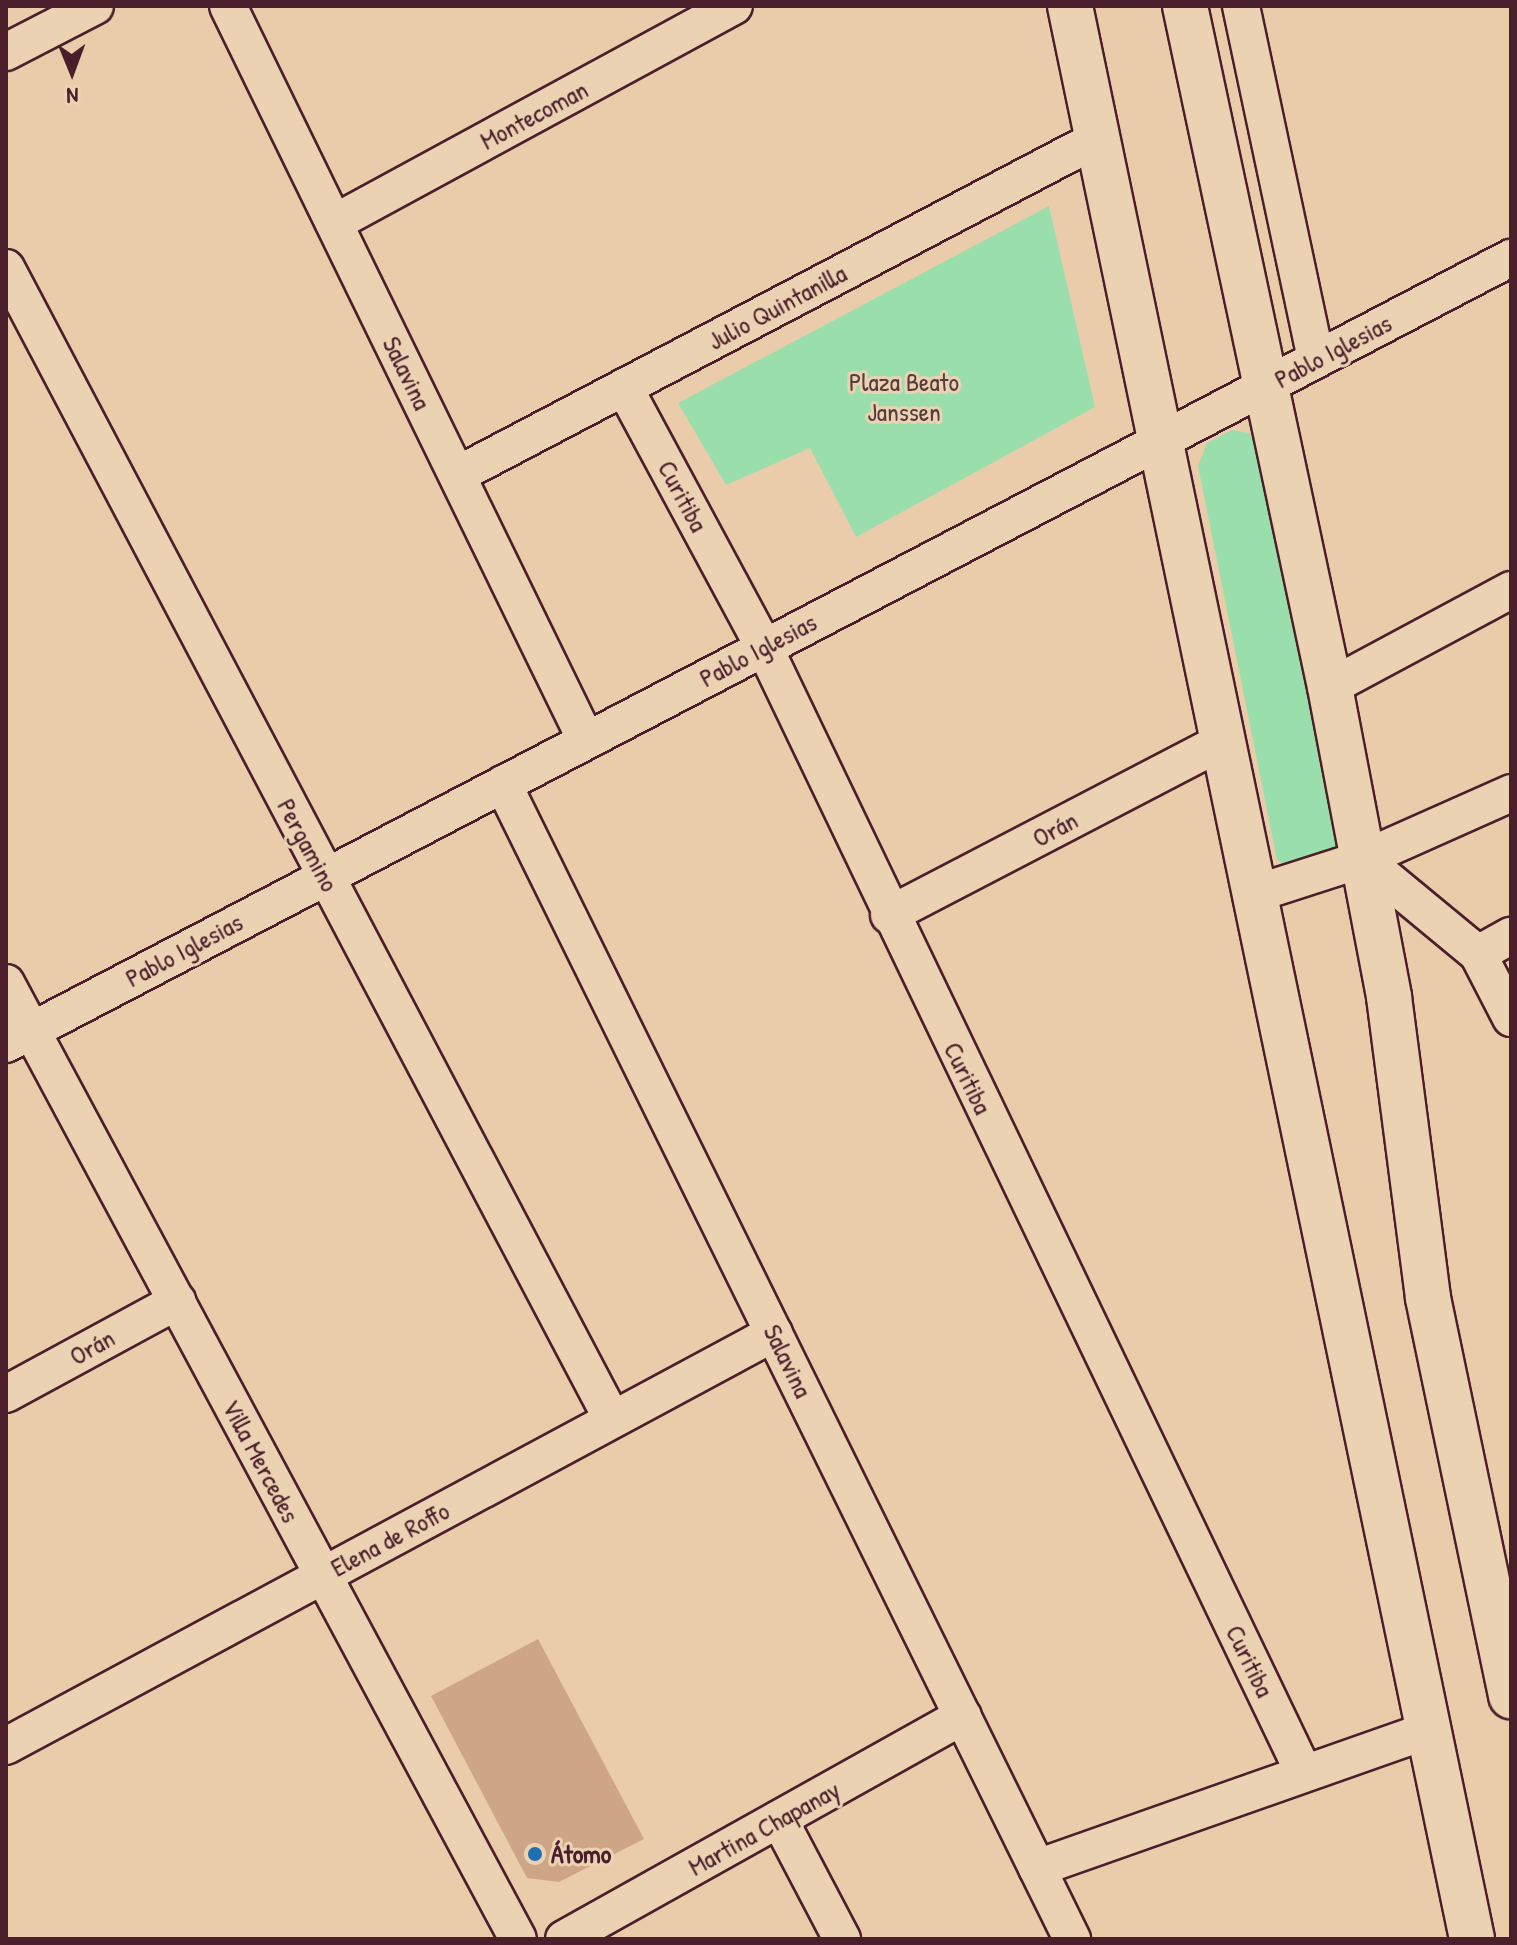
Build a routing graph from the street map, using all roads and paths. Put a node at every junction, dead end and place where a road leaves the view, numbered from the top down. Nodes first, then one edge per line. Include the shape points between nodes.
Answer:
1 (95, 6) edge
2 (228, 6) edge
3 (734, 6) edge
4 (1070, 6) edge
5 (1185, 6) edge
6 (1241, 6) edge
7 (6, 52) edge
8 (1097, 139) junction
9 (334, 223) junction
10 (1511, 258) edge
11 (6, 268) edge
12 (1316, 359) junction
13 (1265, 386) junction
14 (624, 387) junction
15 (1160, 441) junction
16 (457, 475) junction
17 (1511, 590) edge
18 (764, 647) junction
19 (1330, 687) junction
20 (586, 740) junction
21 (1221, 742) junction
22 (503, 784) junction
23 (1511, 793) edge
24 (1363, 859) junction
25 (325, 877) junction
26 (1254, 894) junction
27 (889, 915) junction
28 (1511, 936) edge
29 (1478, 954) junction
30 (6, 983) edge
31 (1511, 1018) edge
32 (18, 1037) edge
33 (177, 1301) junction
34 (774, 1333) junction
35 (6, 1394) edge
36 (612, 1419) junction
37 (321, 1576) junction
38 (1511, 1696) edge
39 (963, 1716) junction
40 (1428, 1730) junction
41 (6, 1746) edge
42 (1304, 1773) junction
43 (779, 1819) junction
44 (1037, 1868) junction
45 (518, 1939) edge
46 (564, 1939) edge
47 (842, 1939) edge
48 (1072, 1939) edge
49 (1472, 1939) edge

1 - 7 street
2 - 9 street, Salavina
3 - 9 street, Montecoman
4 - 8 main road
5 - 13 main road
6 - 12 street
8 - 14 street, Julio Quintanilla
8 - 15 main road
9 - 16 street, Salavina
10 - 12 street, Pablo Iglesias
11 - 25 street, Pergamino
12 - 13 street, Pablo Iglesias
13 - 15 street, Pablo Iglesias
13 - 19 main road
14 - 16 street, Julio Quintanilla
14 - 18 street, Curitiba
15 - 18 street, Pablo Iglesias
15 - 21 main road
16 - 20 street, Salavina
17 - 19 street
18 - 20 street, Pablo Iglesias
18 - 27 street, Curitiba
19 - 24 main road
20 - 22 street, Pablo Iglesias
21 - 26 main road
21 - 27 street, Orán
22 - 25 street, Pablo Iglesias
22 - 34 street, Salavina
23 - 24 street
24 - 26 street
24 - 29 street
24 - 38 main road via 1389,997 1428,1298
25 - 32 street, Pablo Iglesias
25 - 36 street, Pergamino
26 - 40 main road via 1337,1267
27 - 42 street, Curitiba
28 - 29 street
29 - 31 street
30 - 32 street, Villa Mercedes
32 - 33 street, Villa Mercedes
33 - 35 street, Orán
33 - 37 street, Villa Mercedes
34 - 36 street, Elena de Roffo
34 - 39 street, Salavina
36 - 37 street, Elena de Roffo
37 - 41 street, Elena de Roffo
37 - 45 street, Villa Mercedes
39 - 43 street, Martina Chapanay
39 - 44 street, Salavina
40 - 42 street
40 - 49 main road
42 - 44 street
43 - 46 street, Martina Chapanay
43 - 47 street
44 - 48 street, Salavina

